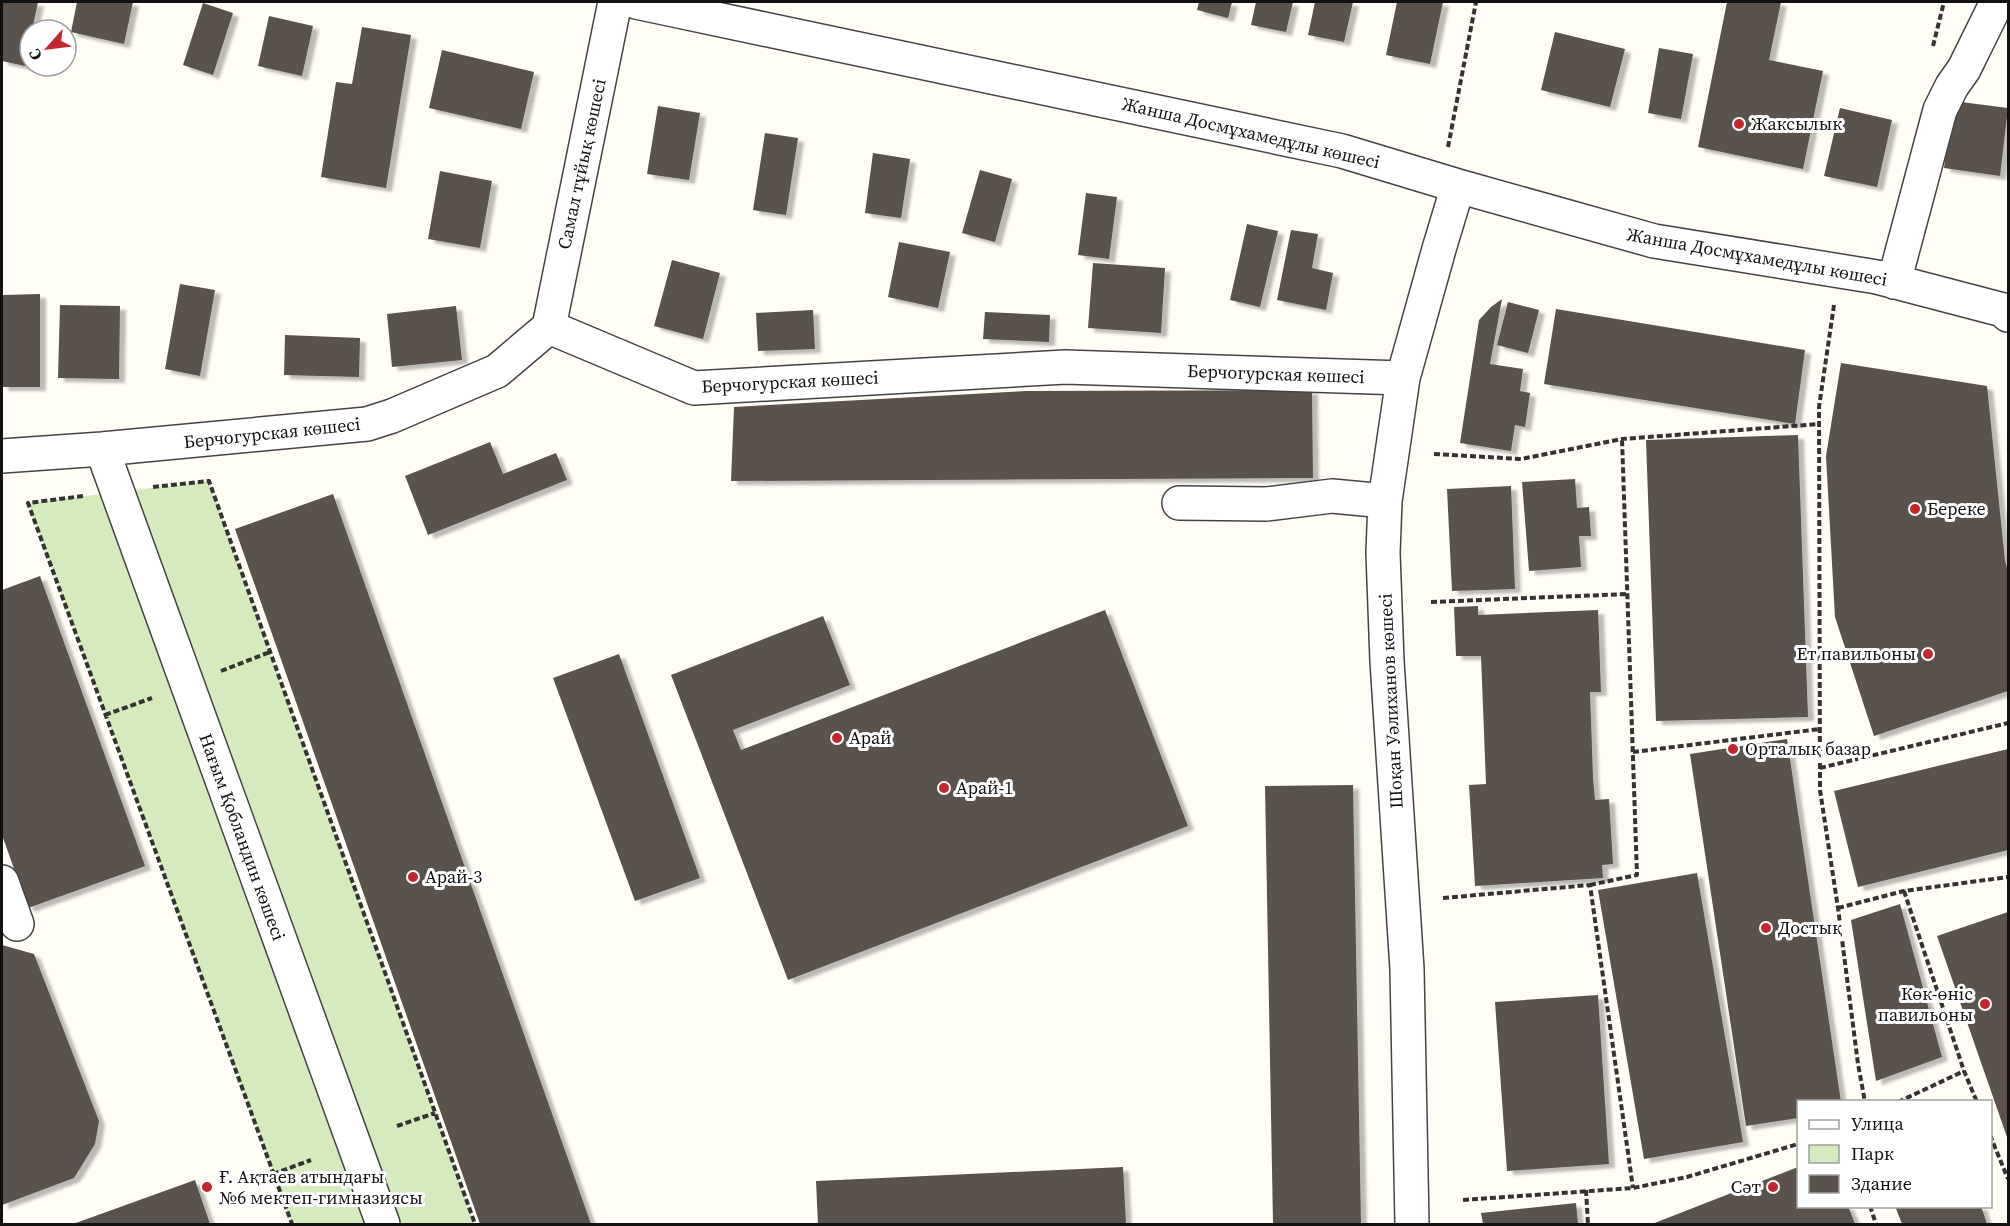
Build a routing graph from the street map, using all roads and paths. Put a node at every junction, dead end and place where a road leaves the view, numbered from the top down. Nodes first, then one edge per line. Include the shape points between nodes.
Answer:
1 (615, 2) edge
2 (636, 2) edge
3 (1476, 2) edge
4 (1997, 2) edge
5 (1450, 183) junction
6 (1838, 271) junction
7 (1894, 282) junction
8 (2006, 313) edge
9 (549, 327) junction
10 (1403, 378) junction
11 (1819, 424) junction
12 (1622, 439) junction
13 (102, 449) junction
14 (1434, 454) dead end
15 (2, 456) edge
16 (209, 481) dead end
17 (1385, 501) junction
18 (28, 503) dead end
19 (1179, 503) dead end
20 (1627, 594) junction
21 (1431, 602) dead end
22 (270, 652) junction
23 (221, 670) dead end
24 (152, 698) dead end
25 (105, 715) junction
26 (2008, 723) edge
27 (1820, 729) junction
28 (1633, 752) junction
29 (1820, 768) junction
30 (2008, 877) edge
31 (2, 882) edge
32 (1590, 885) junction
33 (1904, 891) junction
34 (1443, 898) dead end
35 (1838, 908) junction
36 (17, 924) dead end
37 (1964, 1071) junction
38 (1865, 1100) edge
39 (1900, 1100) edge
40 (1977, 1100) edge
41 (435, 1113) junction
42 (397, 1126) dead end
43 (1992, 1140) edge
44 (1797, 1144) edge
45 (311, 1160) dead end
46 (273, 1174) junction
47 (2008, 1179) edge
48 (1633, 1188) junction
49 (1586, 1190) junction
50 (1463, 1200) dead end
51 (1871, 1208) edge
52 (292, 1224) edge
53 (383, 1224) edge
54 (476, 1224) edge
55 (1412, 1224) edge
56 (1588, 1224) edge
57 (1876, 1224) edge

1 - 9 street, Самал тұйық көшесі
2 - 5 street, Жанша Досмұхамедұлы көшесі via 1342,151
3 - 5 path
4 - 7 street via 1940,110
5 - 6 street, Жанша Досмұхамедұлы көшесі via 1654,241
5 - 10 street, Шоқан Уәлиханов көшесі via 1438,249
6 - 7 street, Жанша Досмұхамедұлы көшесі
6 - 11 path
7 - 8 street, Жанша Досмұхамедұлы көшесі
9 - 10 street, Берчогурская көшесі via 694,388 1065,367
9 - 13 street, Берчогурская көшесі via 497,371 367,424
10 - 17 street, Шоқан Уәлиханов көшесі
11 - 12 path
11 - 27 path
12 - 14 path via 1521,459
12 - 20 path
13 - 15 street, Берчогурская көшесі
13 - 53 street, Нағым Қобландин көшесі
16 - 22 path
17 - 19 street via 1332,496 1266,504
17 - 55 street, Шоқан Уәлиханов көшесі via 1387,661 1407,969
18 - 25 path
20 - 21 path
20 - 28 path
22 - 23 path
22 - 41 path
24 - 25 path
25 - 46 path
26 - 29 path
27 - 28 path
27 - 29 path
28 - 32 path via 1637,875
29 - 35 path
30 - 33 path
31 - 36 street
32 - 34 path
32 - 48 path
33 - 35 path
33 - 37 path
35 - 38 path
37 - 39 path
37 - 40 path
41 - 42 path
41 - 54 path
43 - 47 path
44 - 48 path via 1688,1177
45 - 46 path
46 - 52 path
48 - 49 path
49 - 50 path
49 - 56 path
51 - 57 path

